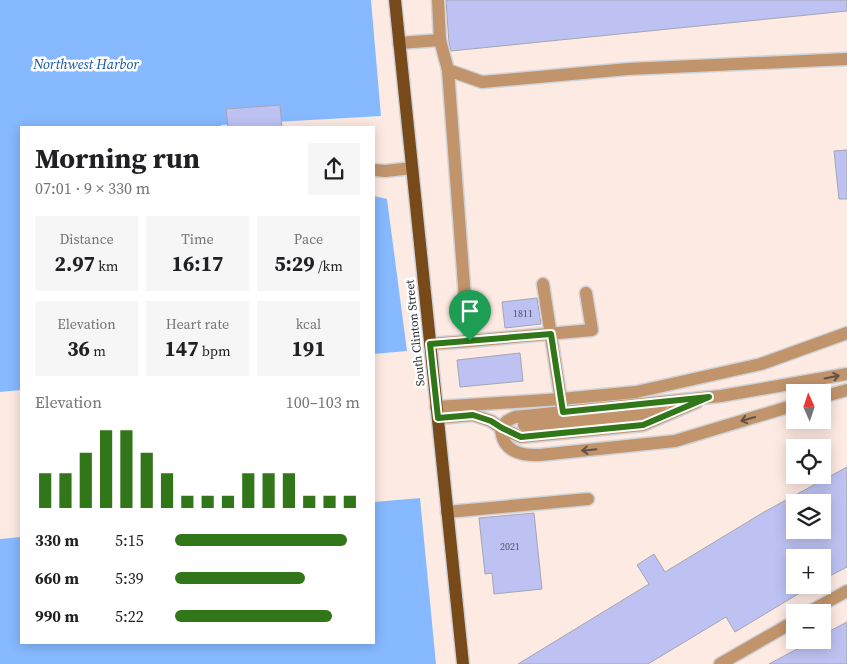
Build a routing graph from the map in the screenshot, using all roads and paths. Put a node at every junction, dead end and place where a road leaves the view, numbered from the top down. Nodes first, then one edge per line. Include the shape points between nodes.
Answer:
1 (395, 0) edge
2 (438, 0) edge
3 (440, 40) junction
4 (399, 43) junction
5 (847, 59) edge
6 (448, 70) junction
7 (412, 168) junction
8 (375, 170) edge
9 (543, 284) dead end
10 (586, 293) dead end
11 (847, 333) edge
12 (551, 334) junction
13 (470, 341) junction
14 (430, 344) junction
15 (847, 374) edge
16 (847, 390) edge
17 (831, 394) edge
18 (709, 397) junction
19 (678, 400) junction
20 (562, 406) junction
21 (786, 408) edge
22 (437, 412) junction
23 (504, 424) junction
24 (588, 499) dead end
25 (447, 512) junction
26 (847, 591) edge
27 (823, 604) edge
28 (786, 626) edge
29 (463, 664) edge
30 (720, 664) edge

1 - 4 main road, South Clinton Street
2 - 3 lane
3 - 4 lane
3 - 6 lane
4 - 7 main road, South Clinton Street
5 - 6 lane via 628,69 482,82
6 - 13 lane
7 - 8 lane
7 - 14 main road, South Clinton Street
9 - 12 lane
10 - 12 lane via 592,330
11 - 20 lane via 761,364
12 - 13 lane
12 - 20 lane
13 - 14 lane
14 - 22 main road, South Clinton Street
18 -> 15 lane
16 - 17 lane
18 - 19 lane
18 - 23 lane via 643,425 521,437
19 - 20 lane
19 - 23 lane via 638,415
20 - 22 lane
20 - 23 lane via 515,417
21 -> 23 lane via 675,441 525,456 506,444 502,436
22 - 23 lane via 473,415
22 - 25 main road, South Clinton Street
24 - 25 lane
25 - 29 main road, South Clinton Street
26 - 27 lane
28 - 30 lane

